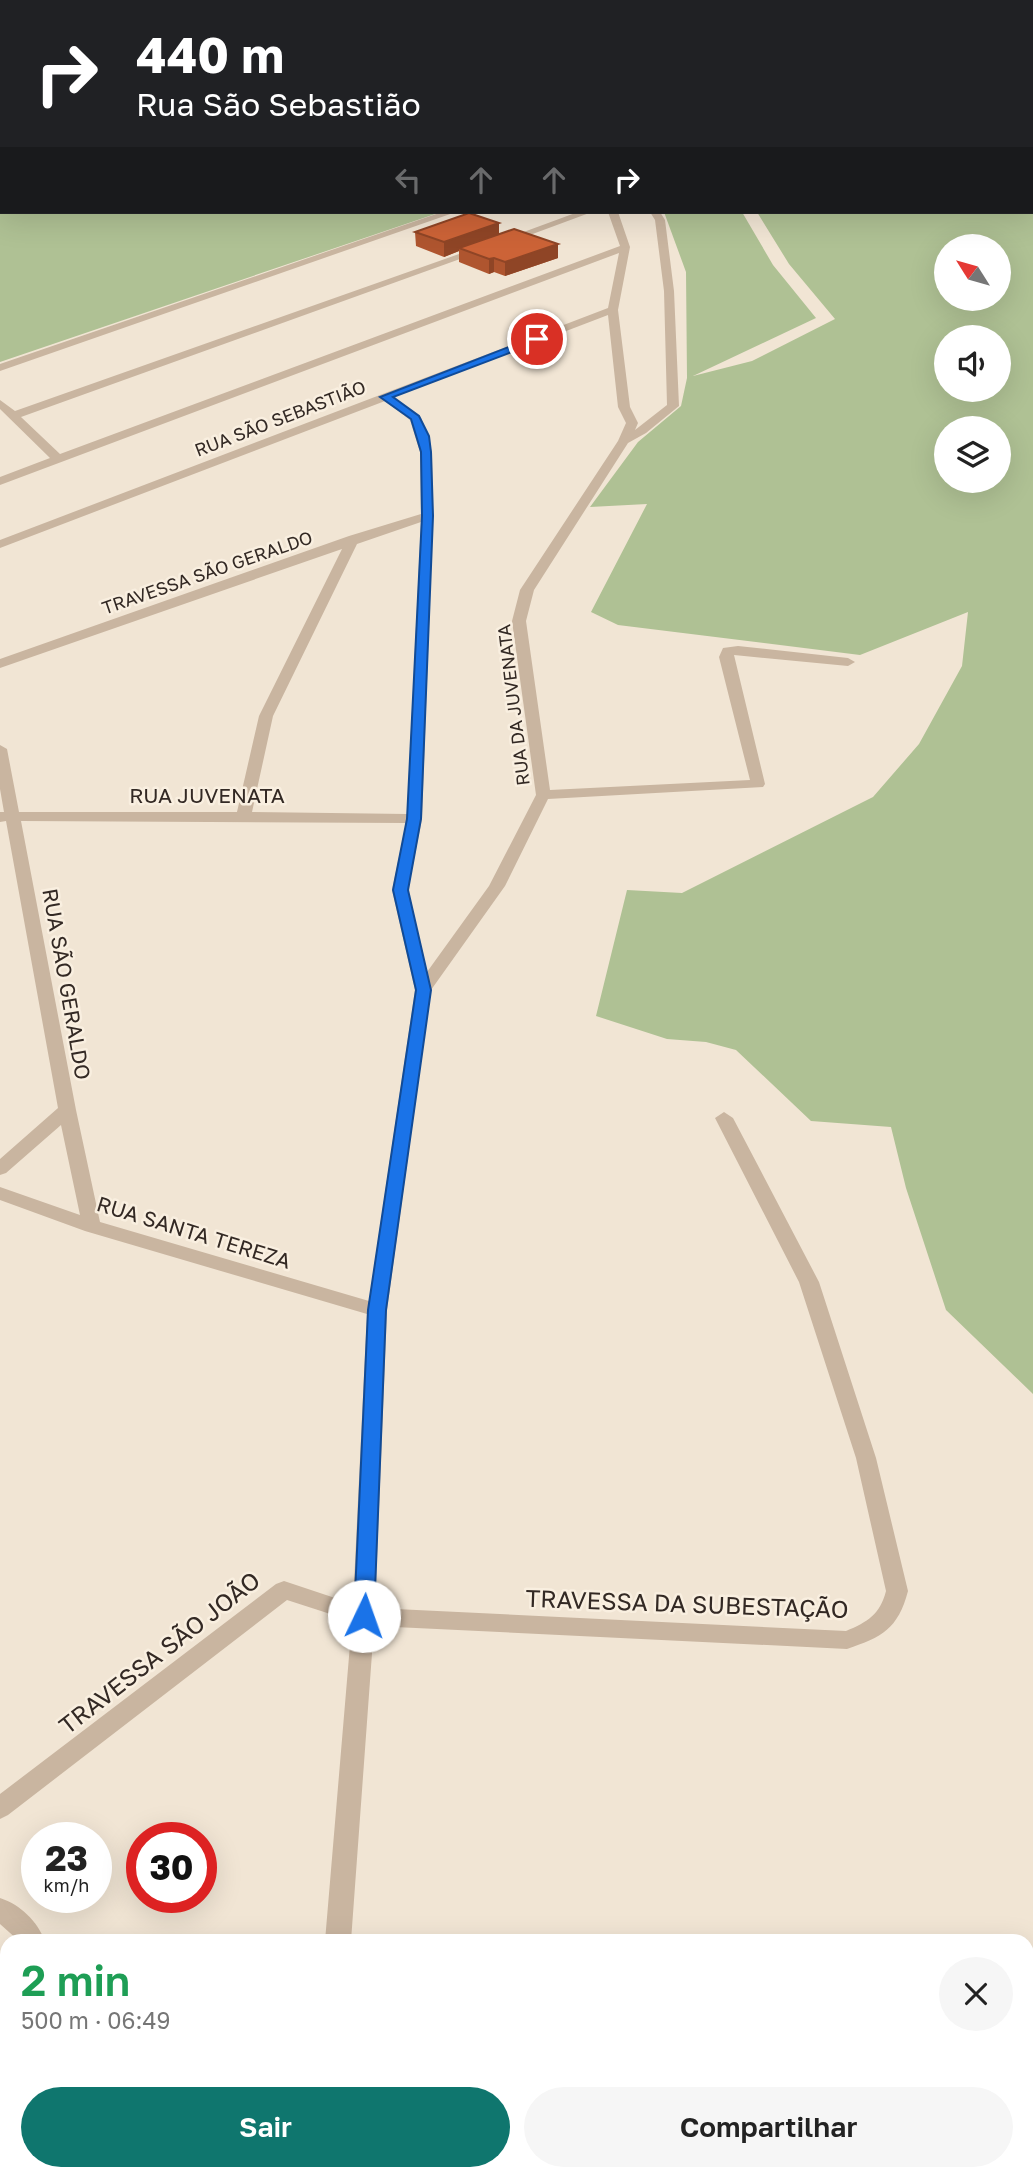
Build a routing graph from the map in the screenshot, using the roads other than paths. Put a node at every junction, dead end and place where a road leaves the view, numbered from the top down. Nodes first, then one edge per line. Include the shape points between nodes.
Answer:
1 (445, 214) edge
2 (581, 214) edge
3 (614, 214) edge
4 (656, 214) edge
5 (625, 247) junction
6 (613, 310) junction
7 (2, 369) edge
8 (386, 397) junction
9 (0, 403) edge
10 (15, 415) junction
11 (624, 441) junction
12 (58, 459) junction
13 (0, 481) edge
14 (427, 516) junction
15 (354, 539) junction
16 (0, 544) edge
17 (848, 662) dead end
18 (0, 664) edge
19 (0, 749) edge
20 (543, 796) junction
21 (244, 816) junction
22 (7, 817) edge
23 (414, 819) junction
24 (424, 990) junction
25 (67, 1110) junction
26 (724, 1118) dead end
27 (0, 1169) edge
28 (0, 1193) edge
29 (92, 1226) junction
30 (377, 1310) junction
31 (364, 1616) junction
32 (0, 1808) edge
33 (0, 1909) edge
34 (29, 1934) edge
35 (339, 1934) edge

1 - 7 street
2 - 10 street
3 - 5 street
4 - 11 street via 669,290 673,406
5 - 6 street
5 - 12 street
6 - 8 street, RUA SÃO SEBASTIÃO
6 - 11 street via 624,407 632,423
8 - 14 street via 415,418 423,436
8 - 16 street, RUA SÃO SEBASTIÃO
9 - 10 street
10 - 12 street
11 - 20 street, RUA DA JUVENATA via 527,590 519,621
12 - 13 street
14 - 15 street, TRAVESSA SÃO GERALDO
14 - 23 street
15 - 18 street, TRAVESSA SÃO GERALDO
15 - 21 street via 266,716
17 - 20 street via 728,651 758,784
19 - 22 street, RUA SÃO GERALDO
20 - 24 street, RUA DA JUVENATA via 497,886
21 - 22 street, RUA JUVENATA
21 - 23 street, RUA JUVENATA
22 - 25 street, RUA SÃO GERALDO
23 - 24 street via 400,890
24 - 30 street
25 - 27 street
25 - 29 street, RUA SÃO GERALDO
26 - 31 street, TRAVESSA DA SUBESTAÇÃO via 809,1282 866,1458 897,1591 894,1608 882,1626 847,1640
28 - 29 street, RUA SANTA TEREZA
29 - 30 street, RUA SANTA TEREZA
30 - 31 street
31 - 32 street, TRAVESSA SÃO JOÃO via 284,1590
31 - 35 street
33 - 34 street

